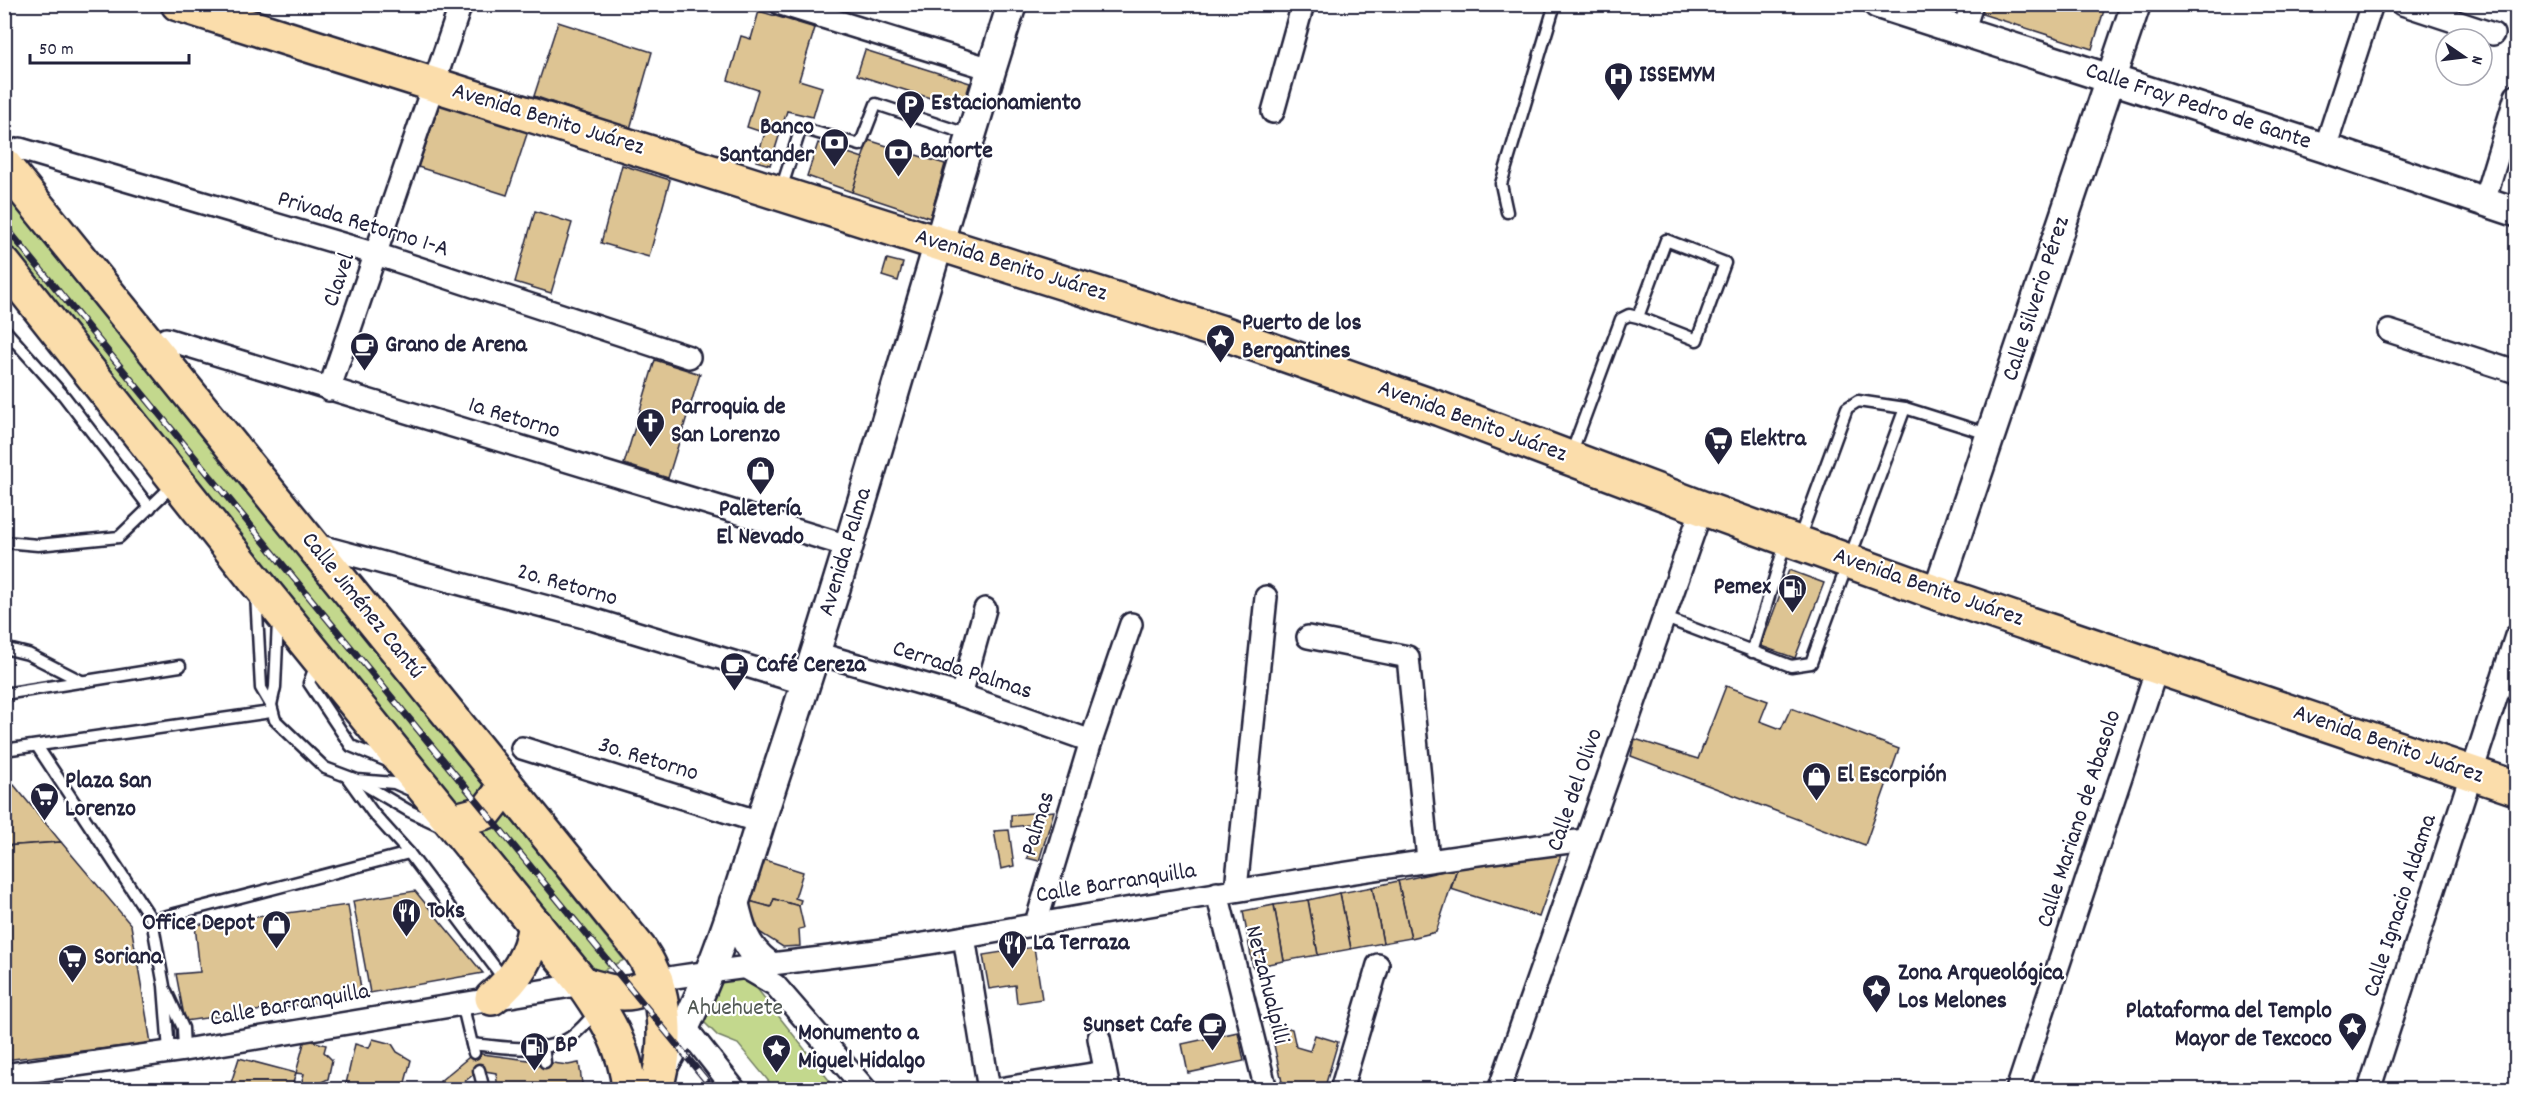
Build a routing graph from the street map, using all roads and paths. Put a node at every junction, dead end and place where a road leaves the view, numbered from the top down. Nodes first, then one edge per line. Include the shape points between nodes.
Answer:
1 (178, 4) edge
2 (461, 4) edge
3 (781, 4) edge
4 (1012, 4) edge
5 (1303, 4) edge
6 (1555, 4) edge
7 (1878, 4) edge
8 (1972, 4) edge
9 (2136, 4) edge
10 (2372, 4) edge
11 (2402, 4) edge
12 (2472, 27) edge
13 (1963, 32) junction
14 (992, 69) junction
15 (2111, 79) junction
16 (434, 84) junction
17 (2517, 96) edge
18 (1273, 112) dead end
19 (971, 135) junction
20 (2325, 148) junction
21 (12, 157) edge
22 (780, 193) junction
23 (2484, 201) junction
24 (1508, 212) dead end
25 (2517, 212) edge
26 (938, 243) junction
27 (376, 254) junction
28 (4, 264) edge
29 (1638, 317) junction
30 (4, 329) edge
31 (2389, 331) dead end
32 (166, 339) dead end
33 (689, 357) dead end
34 (2517, 372) edge
35 (329, 390) junction
36 (1905, 408) junction
37 (1992, 436) junction
38 (1569, 458) junction
39 (178, 480) junction
40 (150, 508) junction
41 (1702, 508) junction
42 (1792, 540) junction
43 (4, 542) edge
44 (312, 544) junction
45 (848, 546) junction
46 (1849, 561) junction
47 (255, 580) junction
48 (1937, 593) junction
49 (1266, 597) dead end
50 (278, 609) junction
51 (984, 609) dead end
52 (1663, 617) junction
53 (1131, 624) dead end
54 (2517, 636) edge
55 (1308, 637) dead end
56 (4, 648) edge
57 (1752, 652) junction
58 (816, 653) junction
59 (180, 666) dead end
60 (2157, 668) junction
61 (83, 682) junction
62 (806, 684) junction
63 (4, 694) edge
64 (961, 696) junction
65 (271, 709) junction
66 (1091, 741) junction
67 (37, 746) junction
68 (522, 748) dead end
69 (4, 750) edge
70 (2471, 773) junction
71 (352, 778) junction
72 (506, 786) junction
73 (2517, 788) edge
74 (450, 819) junction
75 (760, 822) junction
76 (1586, 840) junction
77 (409, 853) junction
78 (1428, 860) junction
79 (1227, 891) junction
80 (734, 902) junction
81 (153, 920) junction
82 (1036, 923) junction
83 (535, 924) junction
84 (964, 937) junction
85 (769, 965) junction
86 (1377, 965) dead end
87 (710, 973) junction
88 (656, 981) junction
89 (164, 986) junction
90 (487, 995) junction
91 (592, 996) junction
92 (789, 999) junction
93 (686, 1028) junction
94 (1099, 1038) dead end
95 (543, 1046) junction
96 (176, 1051) junction
97 (545, 1062) dead end
98 (479, 1070) dead end
99 (4, 1075) edge
100 (658, 1080) edge
101 (1107, 1081) edge
102 (484, 1089) edge
103 (629, 1089) edge
104 (735, 1089) edge
105 (866, 1089) edge
106 (991, 1089) edge
107 (1266, 1089) edge
108 (1341, 1089) edge
109 (1499, 1089) edge
110 (2017, 1089) edge
111 (2369, 1089) edge

1 - 16 main road, Avenida Benito Juárez
2 - 16 street, Clavel
3 - 14 street
4 - 14 main road, Avenida Palma
5 - 18 street
6 - 24 lane via 1501,184
7 - 13 main road, Calle Fray Pedro de Gante
8 - 13 street
9 - 15 main road, Calle Silverio Pérez
10 - 20 street
11 - 12 street
13 - 15 main road, Calle Fray Pedro de Gante
14 - 19 main road, Avenida Palma
15 - 20 main road, Calle Fray Pedro de Gante
15 - 37 main road, Calle Silverio Pérez
16 - 22 main road, Avenida Benito Juárez
16 - 27 street, Clavel
17 - 23 street
19 - 22 lane via 876,104 860,145 801,128
19 - 26 main road, Avenida Palma
20 - 23 main road, Calle Fray Pedro de Gante
21 - 27 street, Privada Retorno 1-A
21 - 44 main road, Calle Jiménez Cantú
22 - 26 main road, Avenida Benito Juárez
23 - 25 main road, Calle Fray Pedro de Gante
26 - 38 main road, Avenida Benito Juárez via 1220,332
26 - 45 main road, Avenida Palma
27 - 33 street, Privada Retorno 1-A
27 - 35 street, Clavel
28 - 39 main road
29 - 29 lane via 1697,340 1725,263 1666,240
29 - 38 lane via 1629,315 1621,319
30 - 40 lane via 64,396
31 - 34 street
32 - 35 street, 1a Retorno
35 - 45 street, 1a Retorno
36 - 37 lane
36 - 42 lane via 1858,401 1847,408
36 - 46 lane
37 - 48 main road, Calle Silverio Pérez
38 - 41 main road, Avenida Benito Juárez
39 - 40 lane
39 - 47 main road
40 - 43 lane via 119,537 38,545
41 - 42 main road, Avenida Benito Juárez
41 - 52 street, Calle del Olivo
42 - 46 main road, Avenida Benito Juárez
42 - 57 lane
44 - 62 street, 2o. Retorno via 588,618
44 - 72 main road, Calle Jiménez Cantú
45 - 58 main road, Avenida Palma
46 - 48 main road, Avenida Benito Juárez
46 - 57 lane via 1811,663 1791,666
47 - 50 main road
47 - 65 lane via 261,688
48 - 60 main road, Avenida Benito Juárez
49 - 79 street, Netzahualpilli
50 - 65 lane
50 - 74 main road
51 - 64 street
52 - 57 lane
52 - 76 street, Calle del Olivo
53 - 66 street, Palmas
54 - 70 street, Calle Ignacio Aldama
55 - 78 street via 1408,657
56 - 61 lane via 28,654
58 - 62 main road, Avenida Palma
58 - 64 street, Cerrada Palmas
59 - 61 lane
60 - 70 main road, Avenida Benito Juárez
60 - 110 street, Calle Mariano de Abasolo
61 - 63 lane
62 - 75 main road, Avenida Palma
64 - 66 street, Cerrada Palmas
65 - 67 lane
65 - 71 lane via 275,720 325,768
66 - 82 street, Palmas
67 - 69 lane
67 - 81 lane
68 - 75 street, 3o. Retorno
70 - 73 main road, Avenida Benito Juárez
70 - 111 street, Calle Ignacio Aldama
71 - 74 lane via 409,811
71 - 74 lane via 394,783
71 - 77 lane via 373,813
72 - 74 main road via 486,812
72 - 88 main road, Calle Jiménez Cantú via 634,943
74 - 83 main road
75 - 80 main road, Avenida Palma
76 - 78 street, Calle Barranquilla
76 - 109 street, Calle del Olivo
77 - 81 lane
77 - 90 lane
78 - 79 street, Calle Barranquilla
79 - 82 street, Calle Barranquilla
79 - 107 street, Netzahualpilli
80 - 85 main road via 746,943 754,955
80 - 87 main road, Avenida Palma
81 - 89 lane
82 - 84 street, Calle Barranquilla
83 - 90 main road via 528,954
83 - 91 main road
84 - 85 street, Calle Barranquilla
84 - 106 street
85 - 87 street, Calle Barranquilla
85 - 92 street via 775,986
85 - 92 street via 788,968 785,978
86 - 108 street
87 - 88 street, Calle Barranquilla
87 - 93 main road, Avenida Palma
88 - 91 main road via 642,991
88 - 100 main road, Calle Jiménez Cantú via 664,1029
89 - 96 lane
89 - 96 lane via 183,1028
90 - 91 street, Calle Barranquilla
90 - 95 lane via 473,1049
90 - 96 street, Calle Barranquilla
91 - 95 lane via 568,1039
91 - 103 main road via 620,1047
92 - 105 street
93 - 100 main road, Avenida Palma
93 - 104 street
94 - 101 street
95 - 97 lane
96 - 99 street, Calle Barranquilla
98 - 102 lane
101 - 106 street

